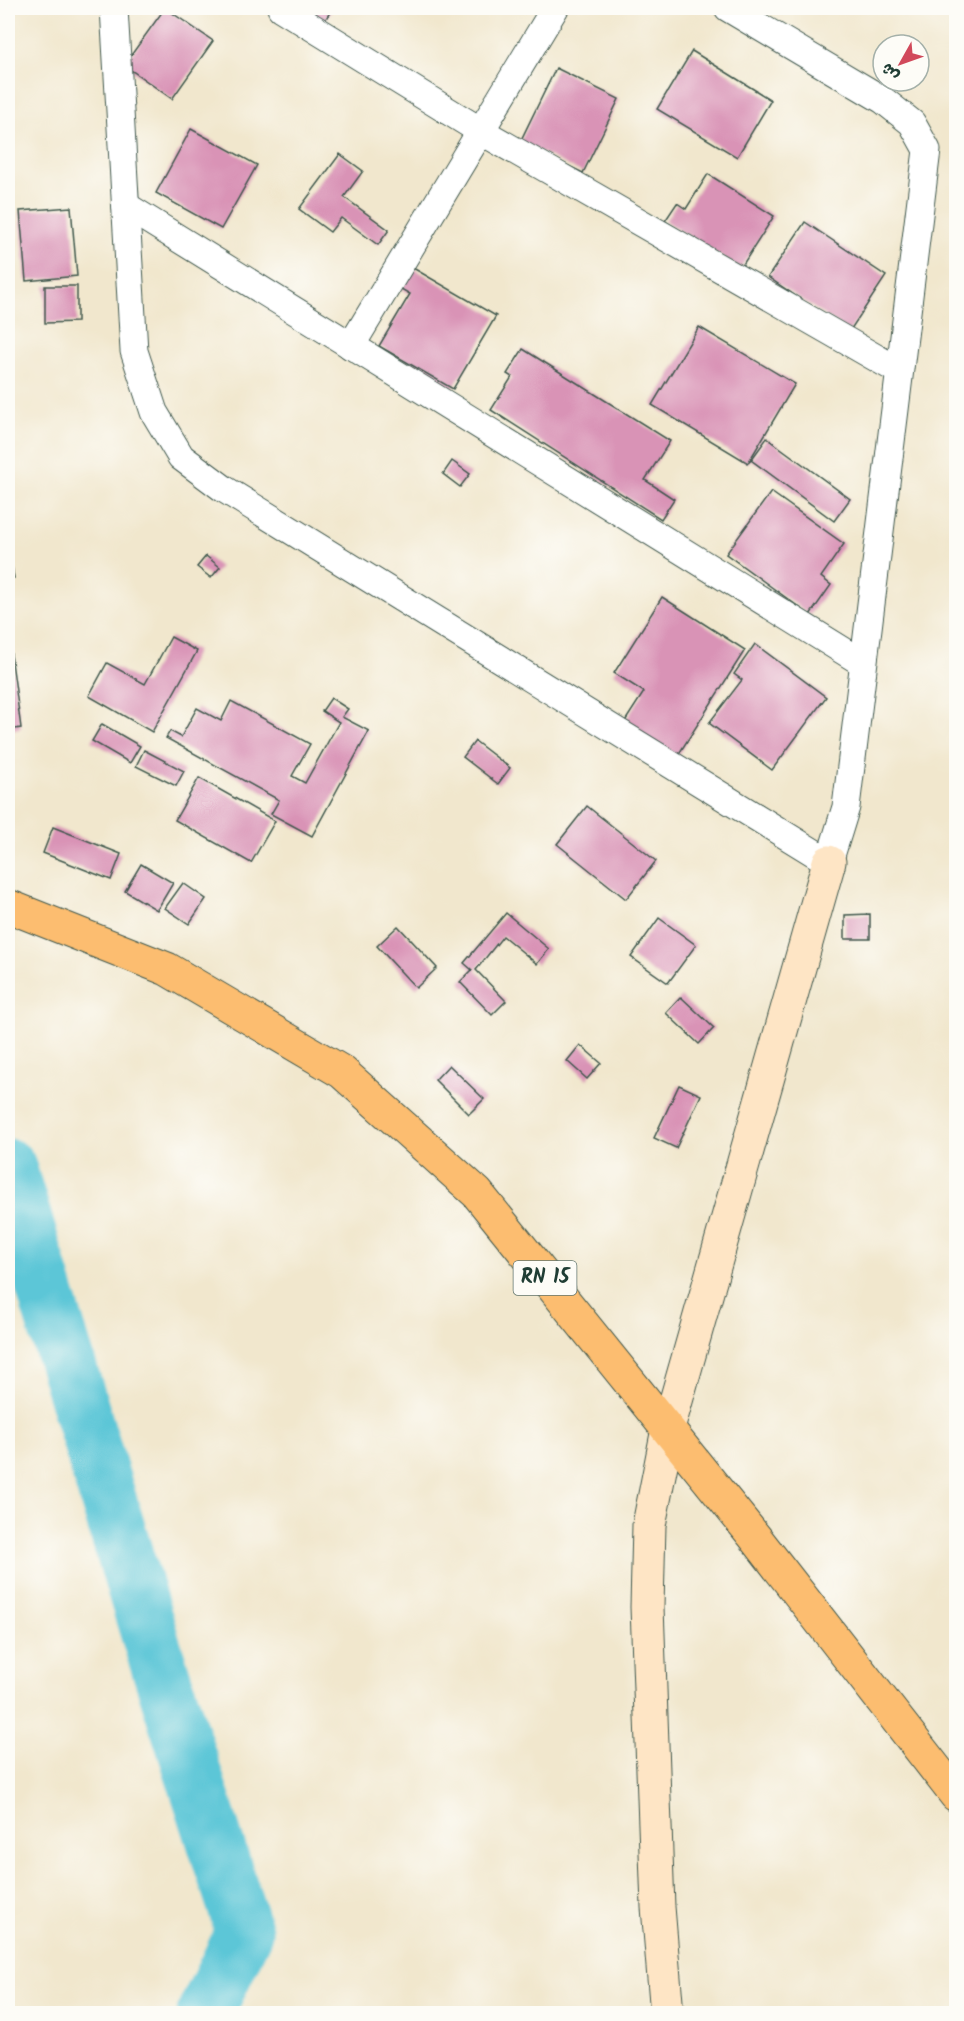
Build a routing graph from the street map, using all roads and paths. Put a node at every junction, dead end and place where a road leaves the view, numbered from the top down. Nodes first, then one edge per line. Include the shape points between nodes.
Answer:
1 (114, 8) edge
2 (281, 8) edge
3 (555, 8) edge
4 (728, 8) edge
5 (479, 130) junction
6 (126, 206) junction
7 (351, 345) junction
8 (899, 371) junction
9 (863, 663) junction
10 (829, 862) junction
11 (9, 906) edge
12 (668, 1429) junction
13 (957, 1795) edge
14 (667, 2013) edge

1 - 6 street
2 - 5 street
3 - 5 street
4 - 8 street via 884,100 912,123 927,150
5 - 7 street
5 - 8 street
6 - 7 street
6 - 10 street via 134,351 153,412 182,457 234,496
7 - 9 street
8 - 9 street
9 - 10 street via 846,807
10 - 12 street
11 - 12 main road, RN 15 via 167,969 342,1072 477,1193
12 - 13 main road, RN 15
12 - 14 street via 649,1525 646,1607 658,1907

